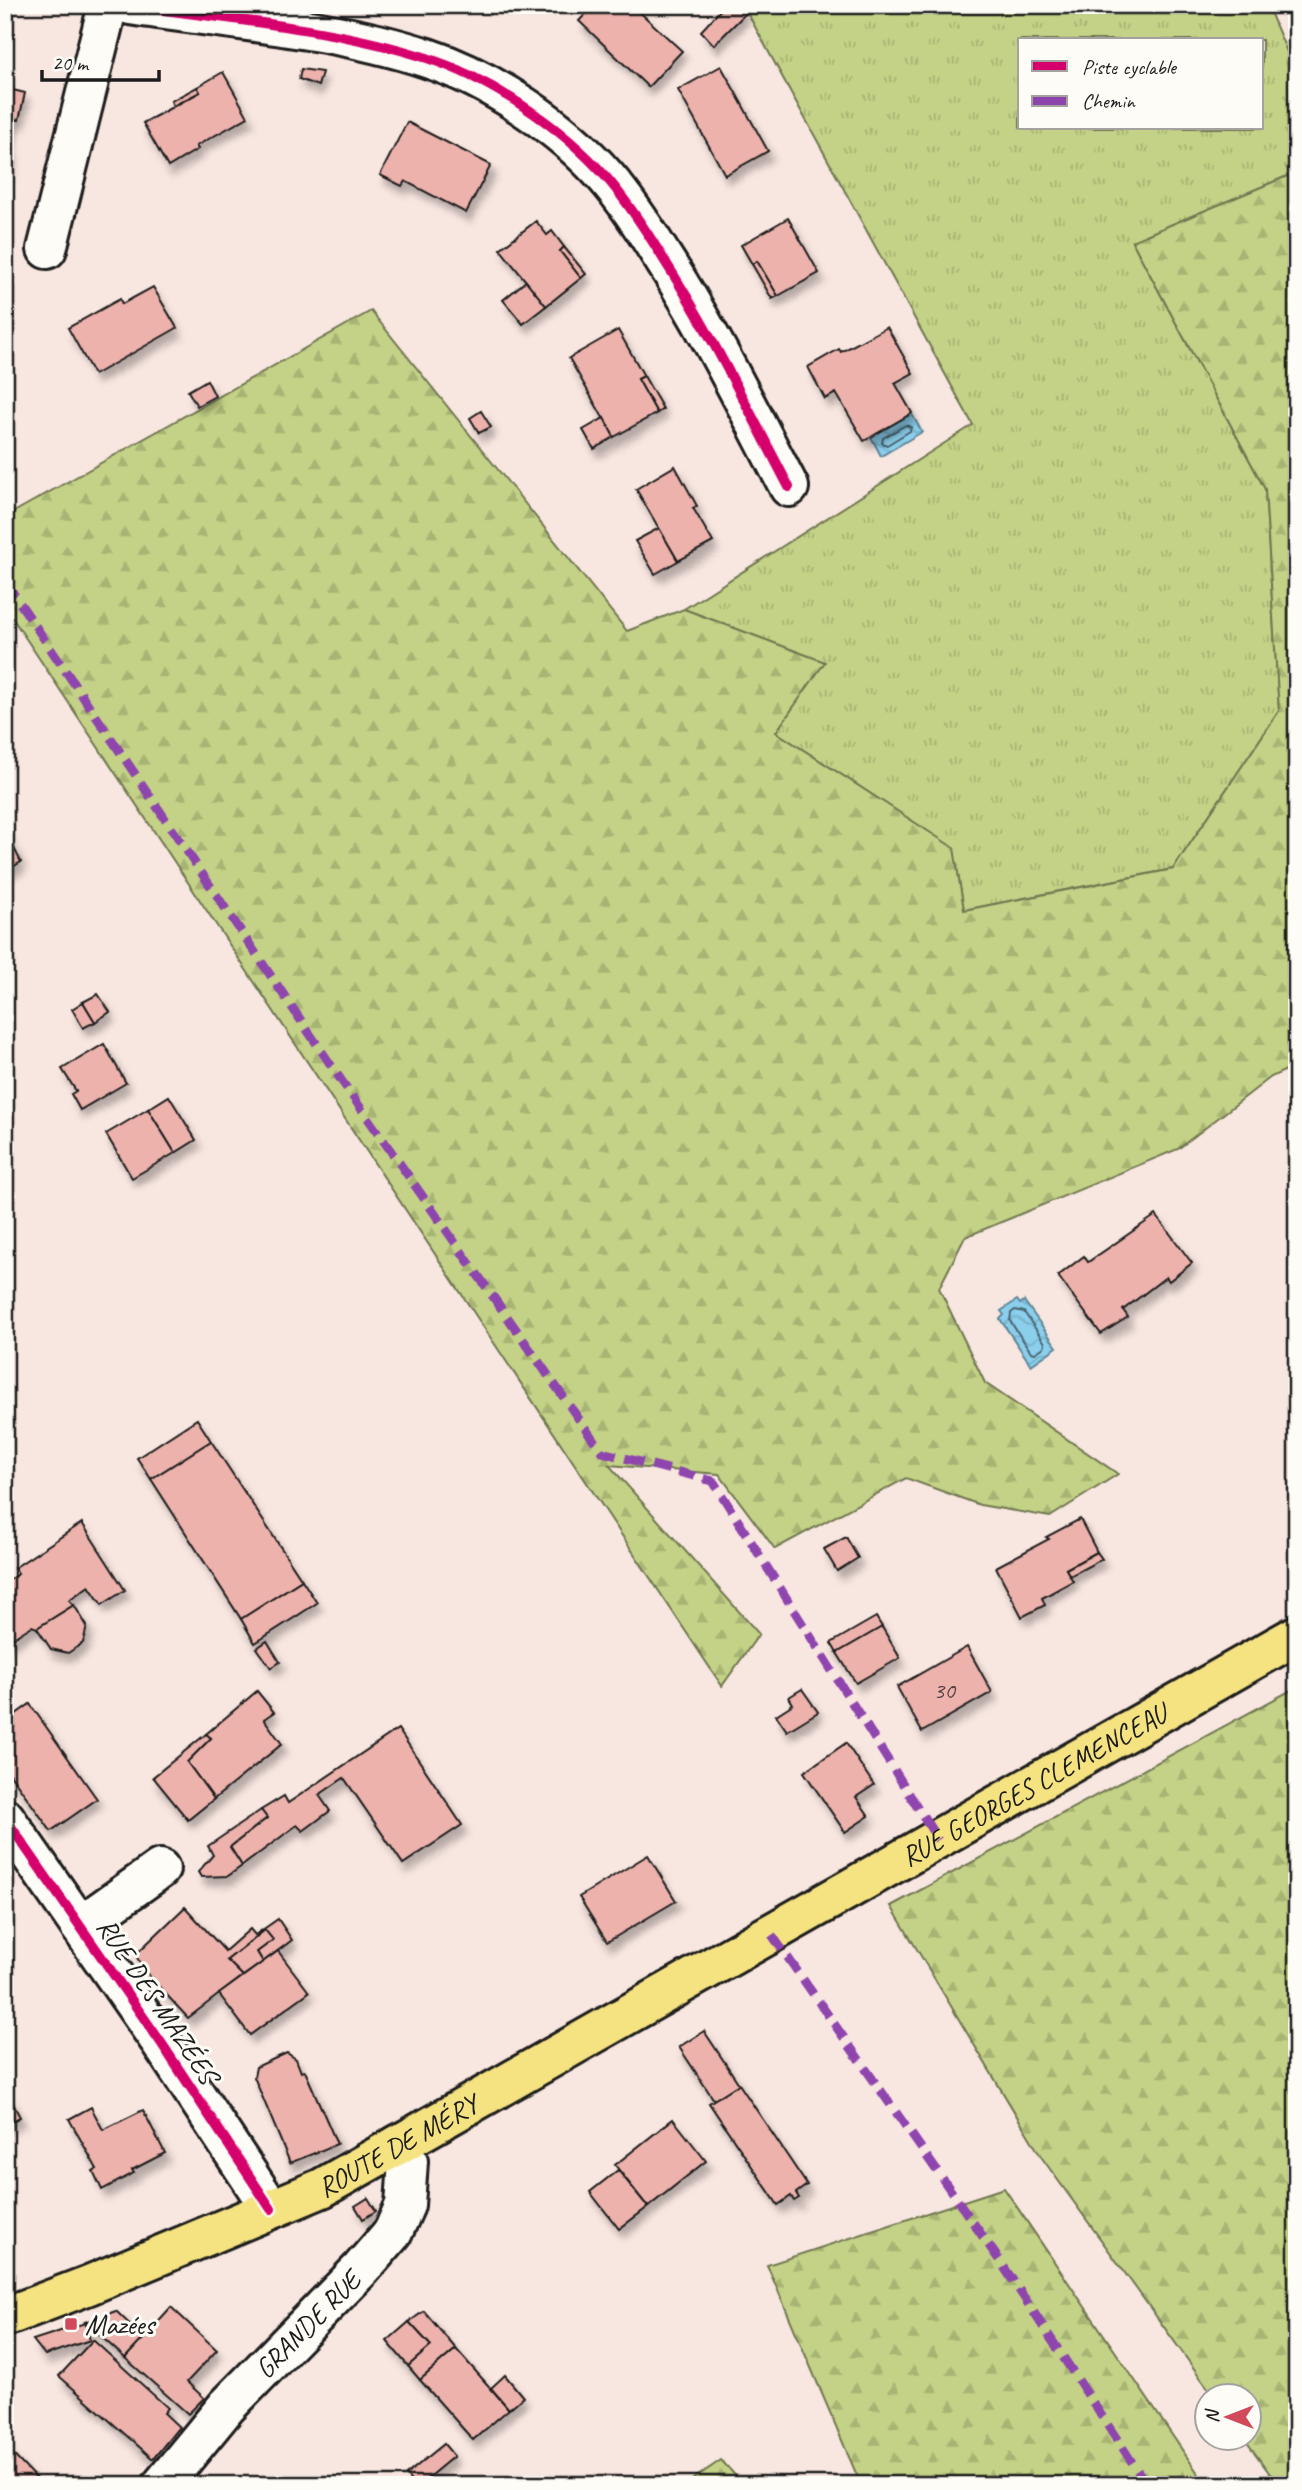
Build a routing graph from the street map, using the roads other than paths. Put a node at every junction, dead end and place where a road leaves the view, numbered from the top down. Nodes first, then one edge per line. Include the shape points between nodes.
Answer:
1 (107, 5) edge
2 (130, 5) edge
3 (47, 249) dead end
4 (789, 487) dead end
5 (1297, 1635) edge
6 (5, 1818) edge
7 (160, 1869) dead end
8 (80, 1926) junction
9 (772, 1935) joint
10 (398, 2146) junction
11 (271, 2209) junction
12 (5, 2317) edge
13 (162, 2485) edge

1 - 3 street
2 - 4 street via 349,36 429,58 500,91 556,129 606,177 646,231 693,304
5 - 9 main road, RUE GEORGES CLEMENCEAU
6 - 8 street, RUE DES MAZÉES
7 - 8 street
8 - 11 street, RUE DES MAZÉES
9 - 10 main road, ROUTE DE MÉRY
10 - 11 main road, ROUTE DE MÉRY via 322,2188
10 - 13 street, GRANDE RUE via 408,2161 405,2205 393,2232 227,2406
11 - 12 main road, ROUTE DE MÉRY

